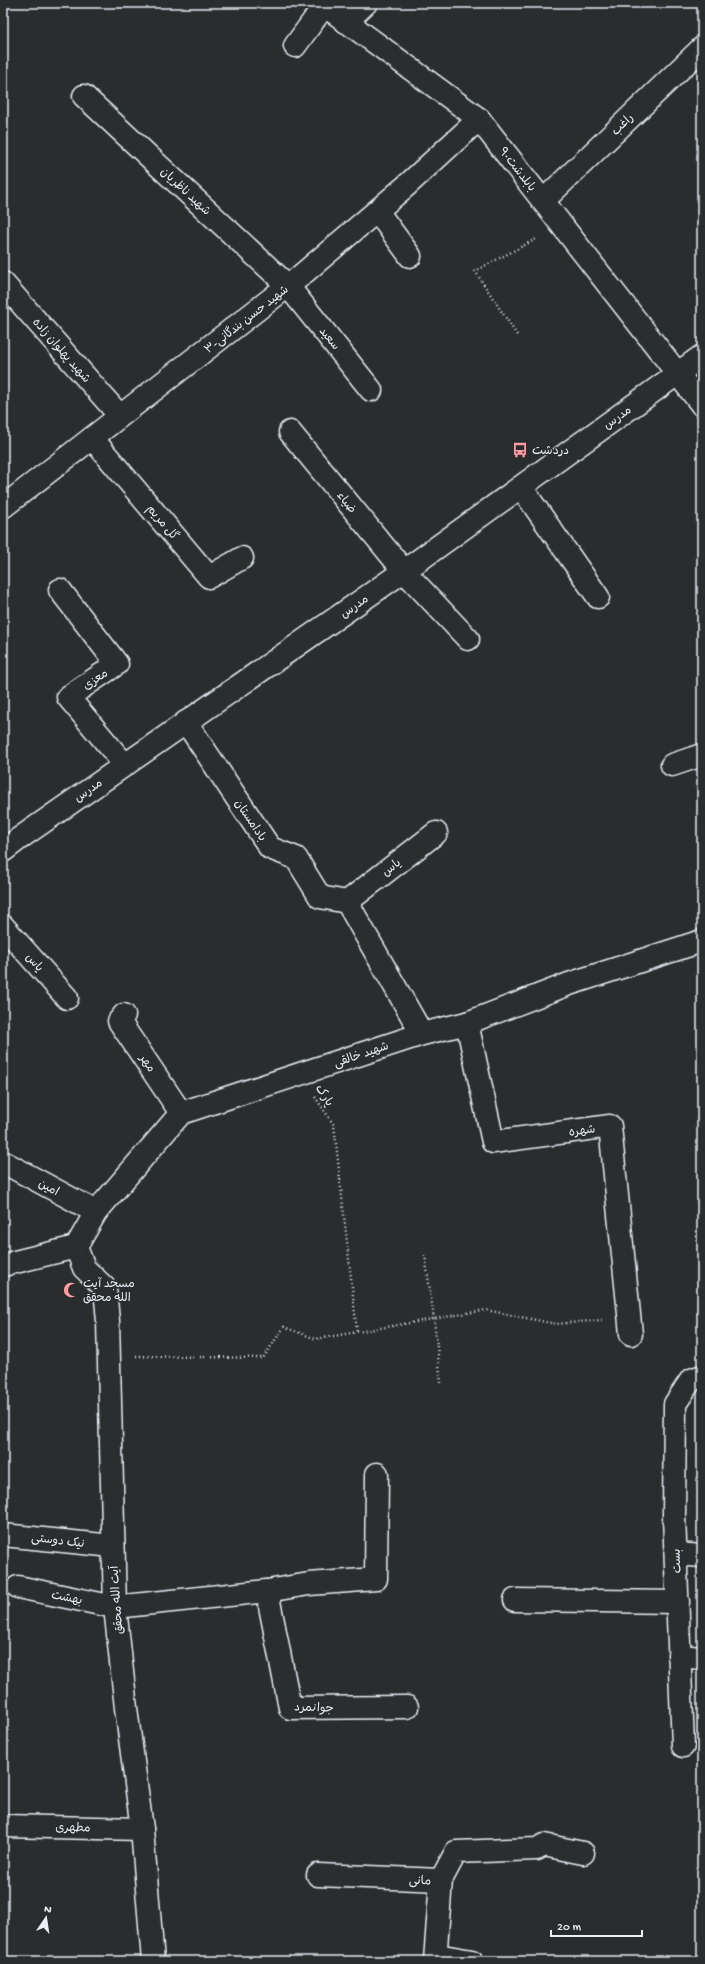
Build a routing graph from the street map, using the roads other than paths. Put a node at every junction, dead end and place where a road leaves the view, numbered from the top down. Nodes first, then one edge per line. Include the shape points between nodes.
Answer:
1 (366, 3) edge
2 (322, 4) edge
3 (346, 22) junction
4 (295, 46) dead end
5 (702, 48) edge
6 (84, 96) dead end
7 (479, 119) junction
8 (543, 201) junction
9 (377, 211) junction
10 (410, 256) dead end
11 (3, 283) edge
12 (288, 286) junction
13 (702, 356) edge
14 (677, 374) junction
15 (371, 390) dead end
16 (702, 405) edge
17 (120, 416) junction
18 (290, 432) dead end
19 (92, 438) junction
20 (521, 487) junction
21 (3, 507) edge
22 (242, 558) dead end
23 (404, 571) junction
24 (60, 590) dead end
25 (598, 597) dead end
26 (468, 639) dead end
27 (186, 722) junction
28 (702, 755) edge
29 (125, 765) junction
30 (672, 765) dead end
31 (436, 833) dead end
32 (3, 851) edge
33 (347, 902) junction
34 (3, 926) edge
35 (702, 941) edge
36 (67, 998) dead end
37 (124, 1015) dead end
38 (467, 1023) junction
39 (422, 1034) junction
40 (181, 1113) junction
41 (3, 1162) edge
42 (96, 1212) junction
43 (76, 1247) junction
44 (3, 1265) edge
45 (630, 1325) road end
46 (696, 1378) edge
47 (377, 1474) dead end
48 (3, 1535) edge
49 (113, 1546) junction
50 (676, 1554) junction
51 (702, 1556) edge
52 (18, 1587) dead end
53 (267, 1591) junction
54 (515, 1600) dead end
55 (678, 1602) junction
56 (115, 1607) junction
57 (679, 1656) junction
58 (702, 1658) edge
59 (407, 1707) dead end
60 (683, 1746) dead end
61 (3, 1826) edge
62 (142, 1829) junction
63 (583, 1853) dead end
64 (318, 1875) dead end
65 (441, 1880) junction
66 (436, 1958) edge
67 (153, 1961) edge
68 (472, 1961) edge

1 - 3 street
2 - 3 street, ۹-بابلدشت
2 - 4 street
3 - 7 street, ۹-بابلدشت
5 - 8 street, راغب
6 - 12 street, شهید ناظریان
7 - 8 street, ۹-بابلدشت
7 - 9 street, ۳-شهید حسن بندگانی
8 - 14 street, ۹-بابلدشت
9 - 10 street
9 - 12 street, ۳-شهید حسن بندگانی
11 - 17 street, شهید پهلوان زاده
12 - 15 street, سعید
12 - 17 street, ۳-شهید حسن بندگانی
13 - 14 street, مدرس
14 - 16 street
14 - 20 street, مدرس
17 - 19 street, ۳-شهید حسن بندگانی
18 - 23 street, ضیاء
19 - 21 street, ۳-شهید حسن بندگانی
19 - 22 street, گل مریم via 209,577
20 - 23 street, مدرس
20 - 25 street
23 - 26 street, ضیاء
23 - 27 street, مدرس
24 - 29 street, معزی via 117,664 68,697
27 - 29 street, مدرس
27 - 33 street, بادامستان via 270,848 296,858 320,897
28 - 30 street
29 - 32 street, مدرس
31 - 33 street, یاس
33 - 39 street
34 - 36 street, یاس
35 - 38 street, شهید خالقی via 569,984
37 - 40 street, مهر via 119,1021
38 - 39 street, شهید خالقی
38 - 45 street, شهره via 493,1142 610,1126
39 - 40 street, شهید خالقی
40 - 42 street
41 - 42 street, امین
42 - 43 street
43 - 44 street
43 - 49 street, آیت الله محقق via 84,1268 105,1288
46 - 50 street, بست via 675,1404
47 - 53 street via 376,1578
48 - 49 street, نیک دوستی
49 - 56 street, آیت الله محقق
50 - 51 street
50 - 55 street, بست
52 - 56 street, بهشت
53 - 56 street
53 - 59 street, جوانمرد via 290,1708
54 - 55 street
55 - 57 street, بست
56 - 62 street, آیت الله محقق
57 - 58 street
57 - 60 street, بست
61 - 62 street, مطهری
62 - 67 street, آیت الله محقق
63 - 65 street via 544,1845 537,1849 456,1852
64 - 65 street, مانی
65 - 66 street, مانی
66 - 68 street

